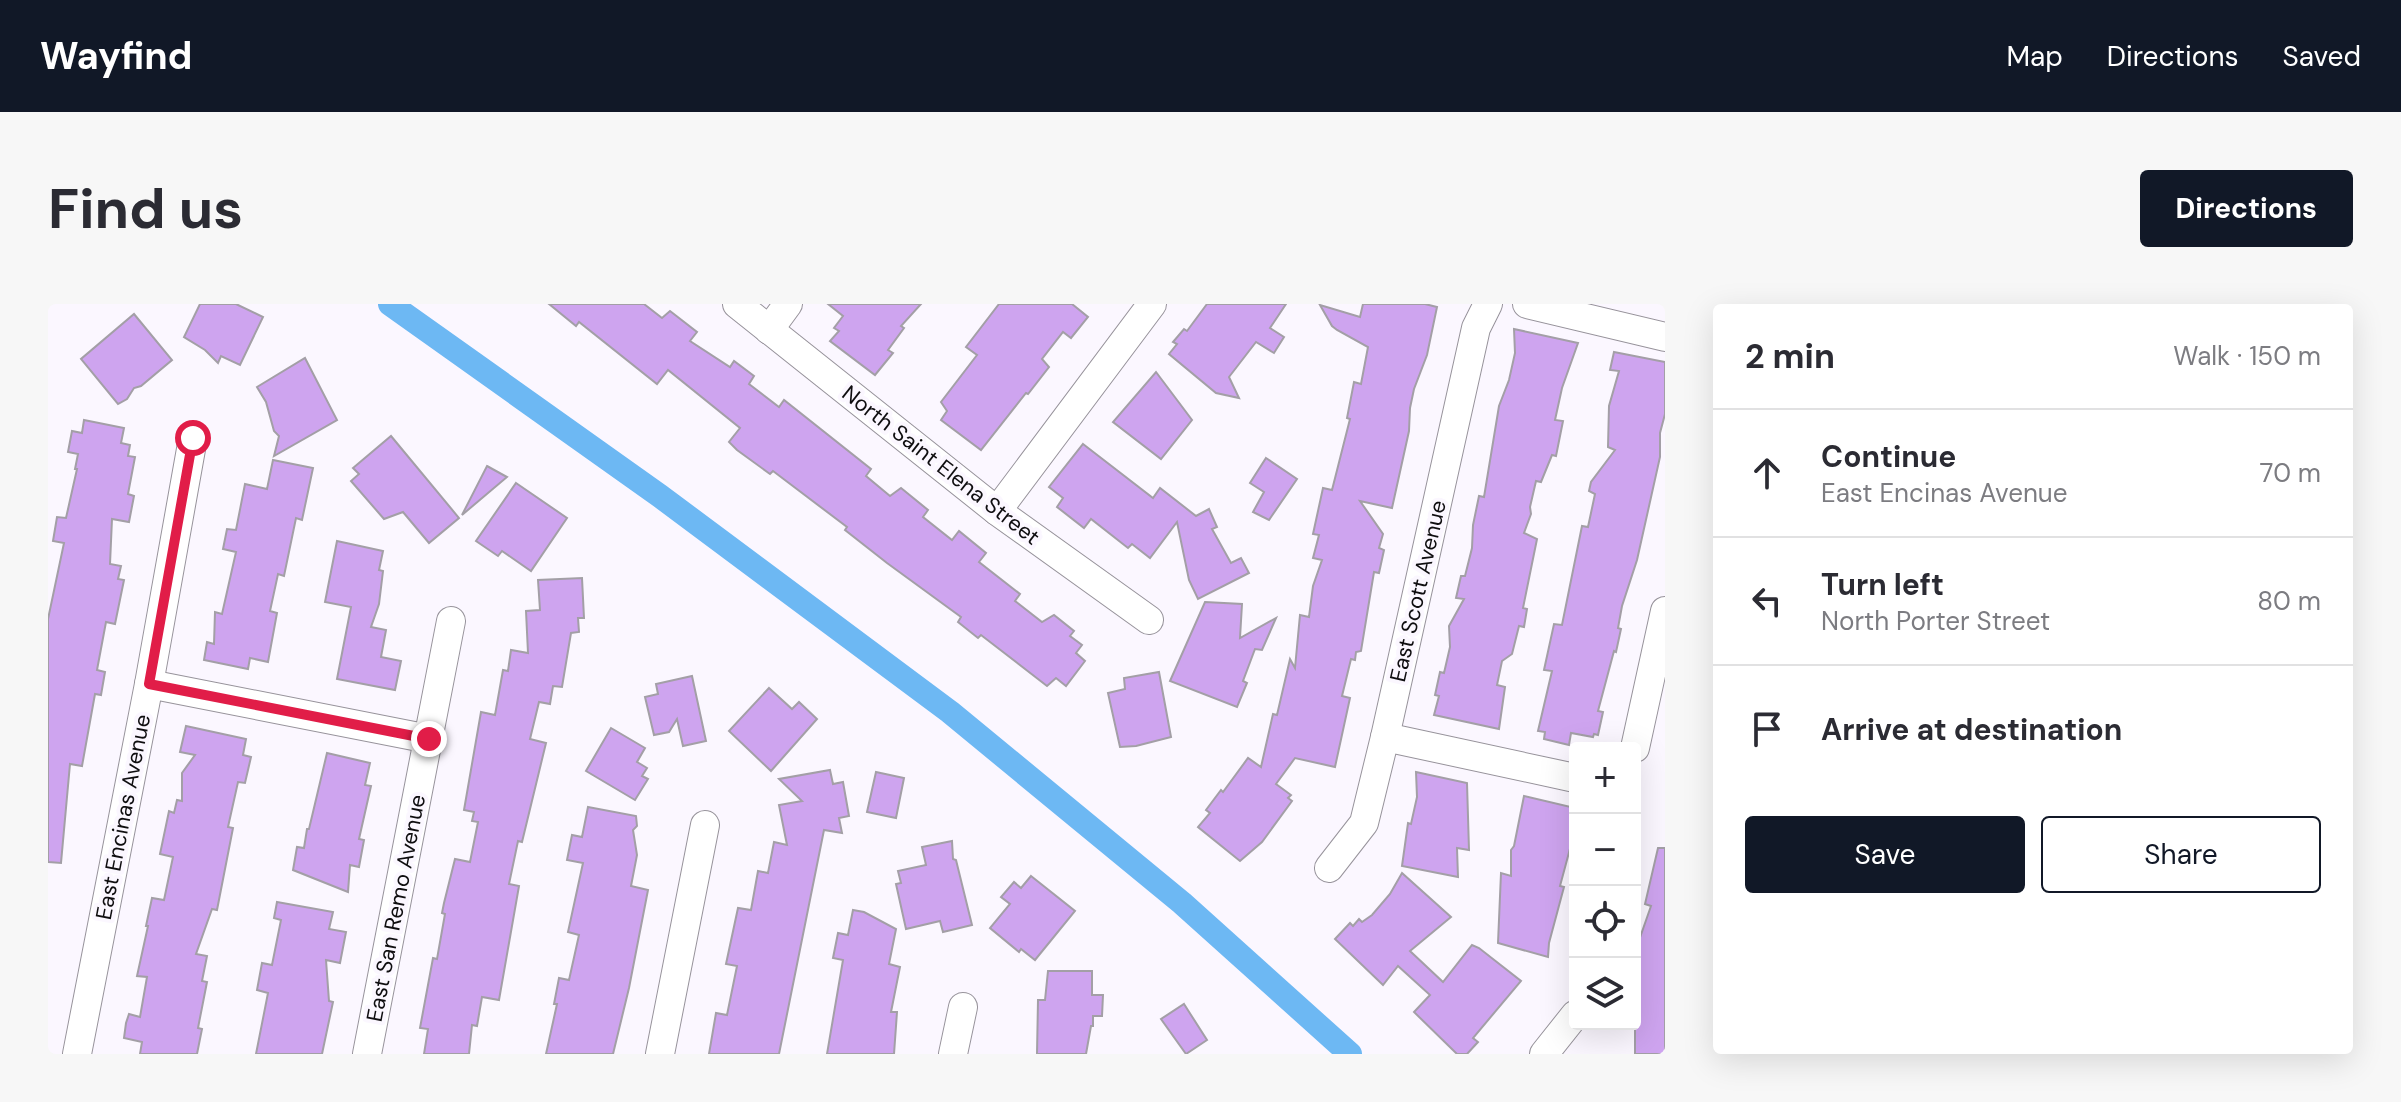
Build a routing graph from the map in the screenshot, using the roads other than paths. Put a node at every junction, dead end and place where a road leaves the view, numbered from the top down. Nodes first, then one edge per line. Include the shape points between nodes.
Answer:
1 (737, 304) edge
2 (788, 304) edge
3 (1152, 304) edge
4 (1488, 304) edge
5 (1527, 304) edge
6 (1588, 311) edge
7 (1622, 315) edge
8 (769, 330) junction
9 (1665, 337) edge
10 (193, 438) dead end
11 (997, 511) junction
12 (1665, 611) edge
13 (1149, 620) dead end
14 (451, 621) dead end
15 (149, 684) junction
16 (1385, 737) junction
17 (429, 739) junction
18 (1636, 742) edge
19 (1569, 777) edge
20 (705, 825) dead end
21 (1329, 868) dead end
22 (963, 1007) dead end
23 (1569, 1023) edge
24 (77, 1054) edge
25 (367, 1054) edge
26 (660, 1054) edge
27 (953, 1054) edge
28 (1544, 1054) edge

1 - 8 street, North Saint Elena Street
2 - 8 street
3 - 11 street
4 - 16 street, East Scott Avenue via 1476,328
5 - 6 street
6 - 7 street
7 - 9 street
8 - 11 street, North Saint Elena Street
10 - 15 street, East Encinas Avenue
11 - 13 street, North Saint Elena Street
12 - 18 street
14 - 17 street, East San Remo Avenue
15 - 17 street
15 - 24 street, East Encinas Avenue
16 - 19 street
16 - 21 street, East Scott Avenue via 1364,823
17 - 25 street, East San Remo Avenue
20 - 26 street
22 - 27 street
23 - 28 street

